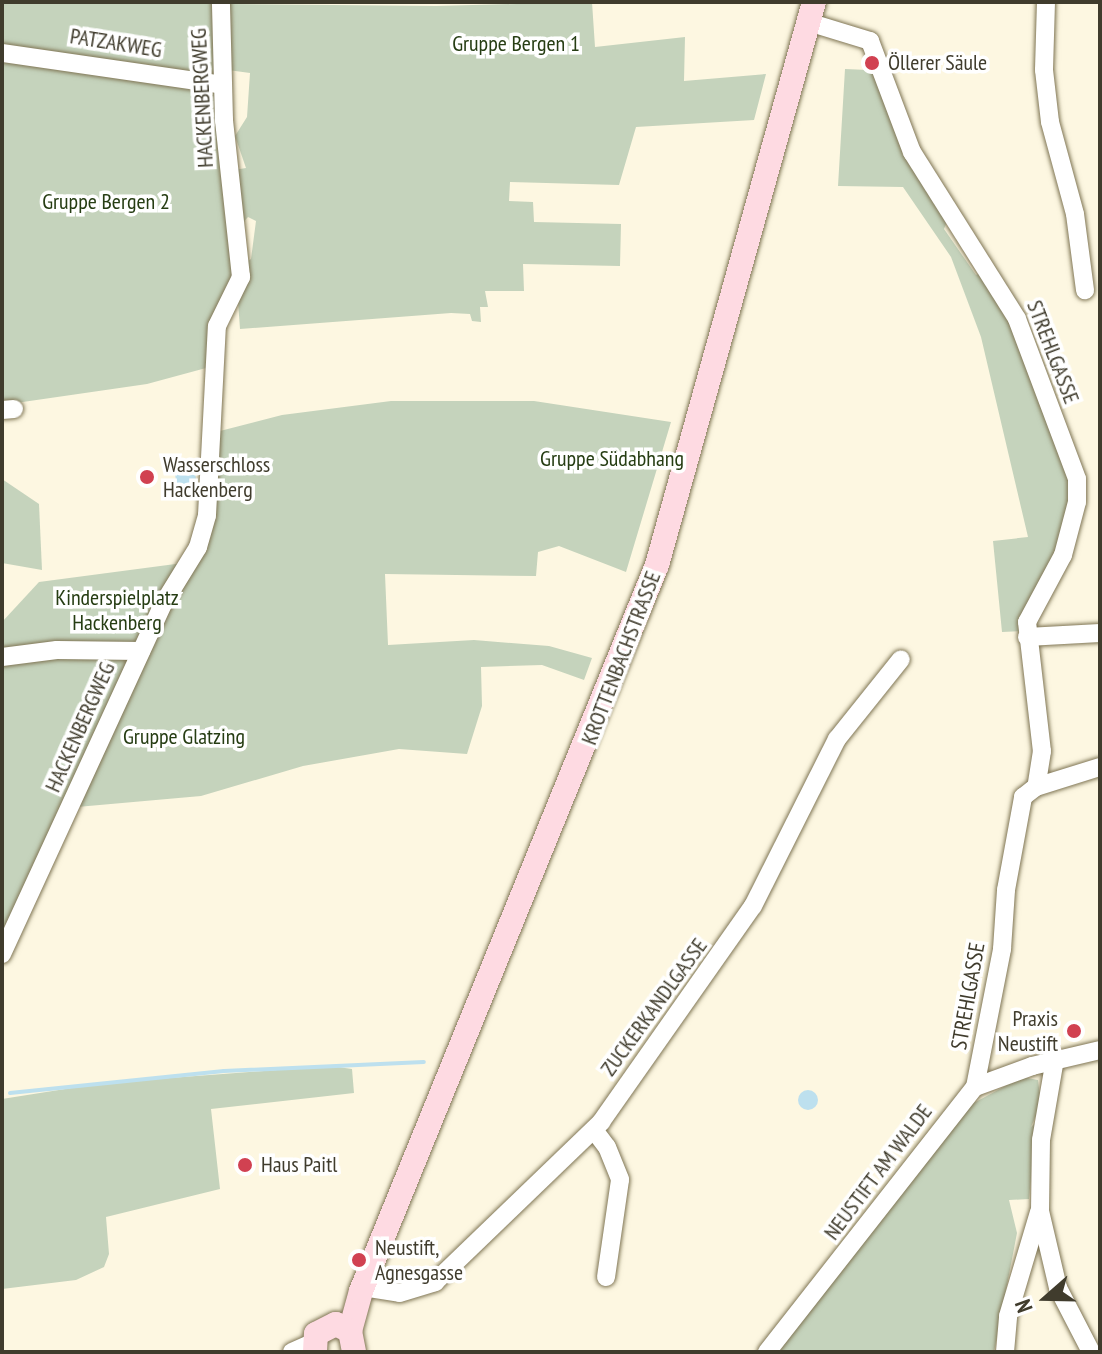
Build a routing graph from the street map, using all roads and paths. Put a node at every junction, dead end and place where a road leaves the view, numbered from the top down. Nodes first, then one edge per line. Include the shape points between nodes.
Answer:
1 (221, 2) edge
2 (1046, 2) edge
3 (811, 12) edge
4 (2, 53) edge
5 (223, 85) junction
6 (1085, 290) dead end
7 (1100, 633) edge
8 (1027, 637) junction
9 (141, 651) junction
10 (2, 657) edge
11 (901, 659) dead end
12 (1100, 767) edge
13 (1036, 787) junction
14 (2, 954) edge
15 (1100, 1050) edge
16 (1055, 1059) junction
17 (975, 1087) junction
18 (594, 1130) junction
19 (1040, 1211) junction
20 (606, 1277) dead end
21 (362, 1289) junction
22 (347, 1336) edge
23 (307, 1349) edge
24 (767, 1352) edge
25 (1005, 1352) edge
26 (1091, 1352) edge

1 - 5 street, HACKENBERGWEG
2 - 6 street via 1044,70 1050,122 1075,214
3 - 8 street, STREHLGASSE via 870,41 912,152 1017,319 1077,479 1071,533 1027,622
3 - 21 main road, KROTTENBACHSTRASSE via 657,565
4 - 5 street, PATZAKWEG
5 - 9 street, HACKENBERGWEG via 241,277 217,326 207,515 198,547
7 - 8 street
8 - 13 street, STREHLGASSE via 1042,751
9 - 10 street via 57,650
9 - 14 street, HACKENBERGWEG
11 - 18 street, ZUCKERKANDLGASSE via 837,739 753,906 668,1034
12 - 13 street
13 - 17 street, STREHLGASSE via 1021,803 1002,949
15 - 16 street
16 - 17 street
16 - 19 street via 1041,1140
17 - 24 street, NEUSTIFT AM WALDE
18 - 20 street via 620,1180
18 - 21 street, ZUCKERKANDLGASSE via 435,1282 400,1293
19 - 25 street via 1008,1316
19 - 26 street via 1058,1288
21 - 22 main road, KROTTENBACHSTRASSE
22 - 23 main road, KROTTENBACHSTRASSE via 321,1328

